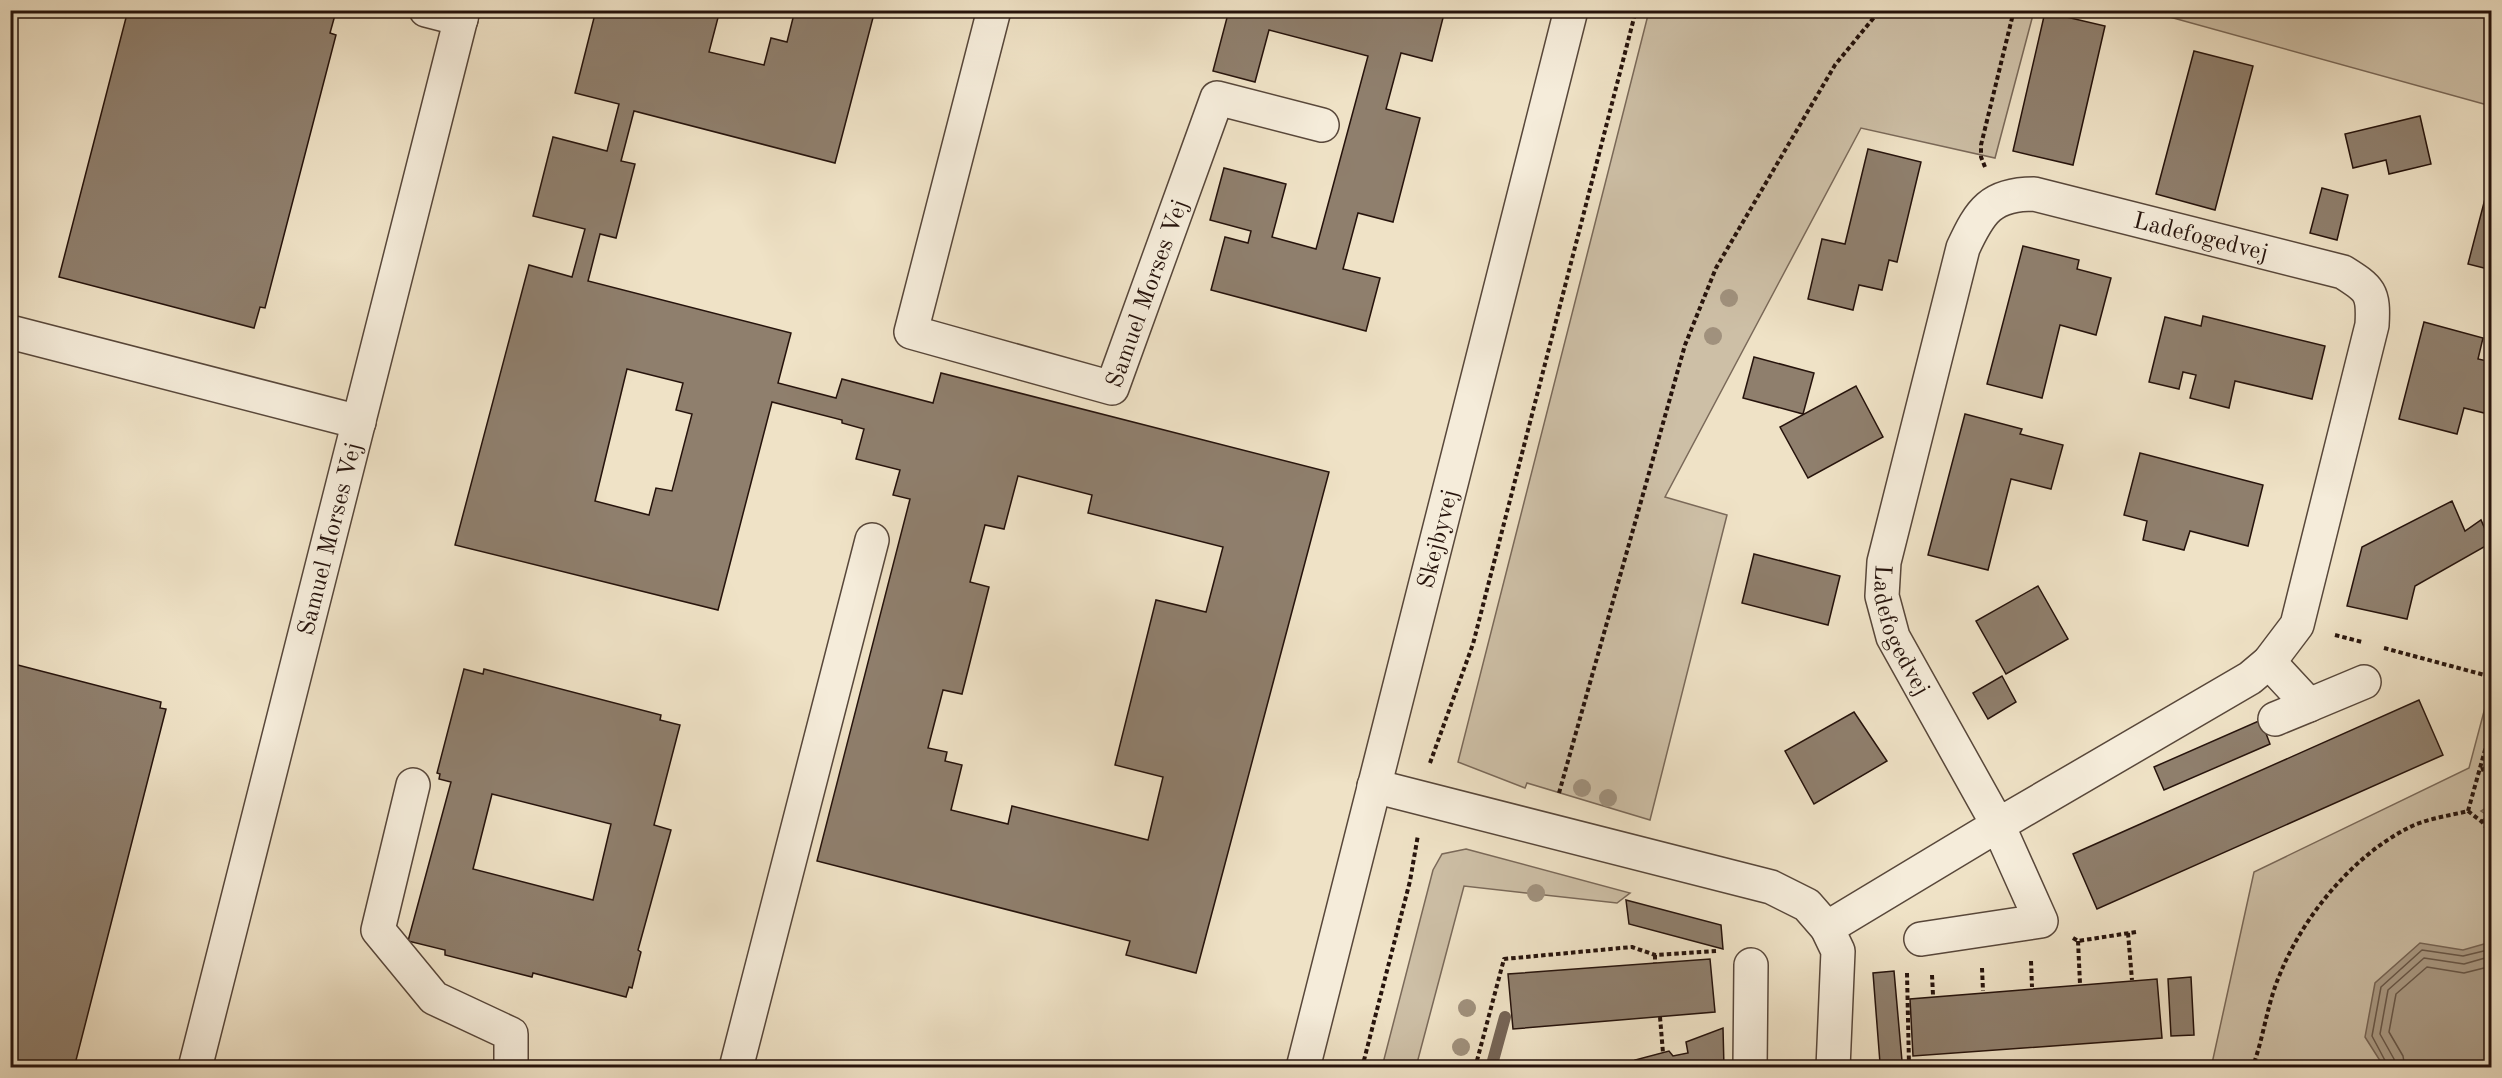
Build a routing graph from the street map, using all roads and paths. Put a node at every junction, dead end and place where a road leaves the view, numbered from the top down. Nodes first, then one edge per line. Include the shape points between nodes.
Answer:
1 (426, 10) edge
2 (994, 10) edge
3 (1571, 10) edge
4 (1636, 10) edge
5 (1880, 10) edge
6 (2014, 10) edge
7 (2483, 10) edge
8 (462, 15) edge
9 (2492, 28) edge
10 (1322, 125) dead end
11 (2006, 197) junction
12 (10, 332) edge
13 (359, 422) junction
14 (872, 540) dead end
15 (2296, 625) junction
16 (2368, 644) dead end
17 (2378, 646) dead end
18 (2269, 662) junction
19 (2492, 677) edge
20 (2364, 682) dead end
21 (2309, 705) junction
22 (2275, 719) dead end
23 (2492, 725) edge
24 (2492, 766) edge
25 (2480, 771) junction
26 (412, 785) dead end
27 (1374, 786) junction
28 (1424, 799) junction
29 (1556, 803) dead end
30 (2468, 811) junction
31 (2492, 815) edge
32 (2482, 822) junction
33 (1998, 825) junction
34 (2492, 835) edge
35 (2041, 921) junction
36 (1827, 928) junction
37 (2136, 932) dead end
38 (2128, 933) junction
39 (1921, 939) joint
40 (2078, 941) junction
41 (1718, 951) dead end
42 (1655, 955) junction
43 (2030, 956) dead end
44 (1982, 958) dead end
45 (1655, 963) dead end
46 (1750, 965) dead end
47 (2132, 980) dead end
48 (2079, 984) dead end
49 (2032, 987) dead end
50 (1983, 991) dead end
51 (1660, 1017) dead end
52 (1663, 1053) dead end
53 (1909, 1065) dead end
54 (195, 1068) edge
55 (511, 1068) edge
56 (736, 1068) edge
57 (1303, 1068) edge
58 (1362, 1068) edge
59 (1475, 1068) edge
60 (1749, 1068) edge
61 (1833, 1068) edge
62 (2250, 1068) edge

1 - 8 street
2 - 10 street, Samuel Morses Vej via 911,332 1112,388 1217,98
3 - 27 street, Skejbyvej
4 - 28 path via 1473,644 1430,763
5 - 29 path via 1835,65 1716,268 1686,345
6 - 11 path via 1981,145 1983,164
7 - 9 path
8 - 13 street, Samuel Morses Vej
11 - 15 street, Ladefogedvej via 2034,194 2343,272 2366,286 2373,306 2372,325
11 - 33 street, Ladefogedvej via 1990,204 1975,222 1963,248 1884,562 1882,596 1893,637
12 - 13 street
13 - 54 street, Samuel Morses Vej
14 - 56 street
15 - 16 path
15 - 18 street, Ladefogedvej
17 - 19 path
18 - 21 street
18 - 33 street, Ladefogedvej via 2250,678
20 - 21 street
21 - 22 street
23 - 25 path
24 - 25 path
25 - 30 path
26 - 55 street via 378,930 434,998 511,1034
27 - 28 street
27 - 57 street, Skejbyvej
28 - 36 street via 1771,887 1807,905
28 - 58 path via 1410,881
30 - 32 path
30 - 62 path via 2408,828 2352,870 2328,897 2297,935 2279,975 2258,1053
31 - 32 path
32 - 34 path
33 - 35 street
33 - 36 street, Ladefogedvej
35 - 39 street
35 - 40 path
36 - 61 street via 1838,951
37 - 38 path
38 - 40 path
38 - 47 path
39 - 53 path via 1906,953
40 - 48 path
41 - 42 path
42 - 45 path
42 - 59 path via 1632,947 1504,959
43 - 49 path
44 - 50 path
46 - 60 street
51 - 52 path

